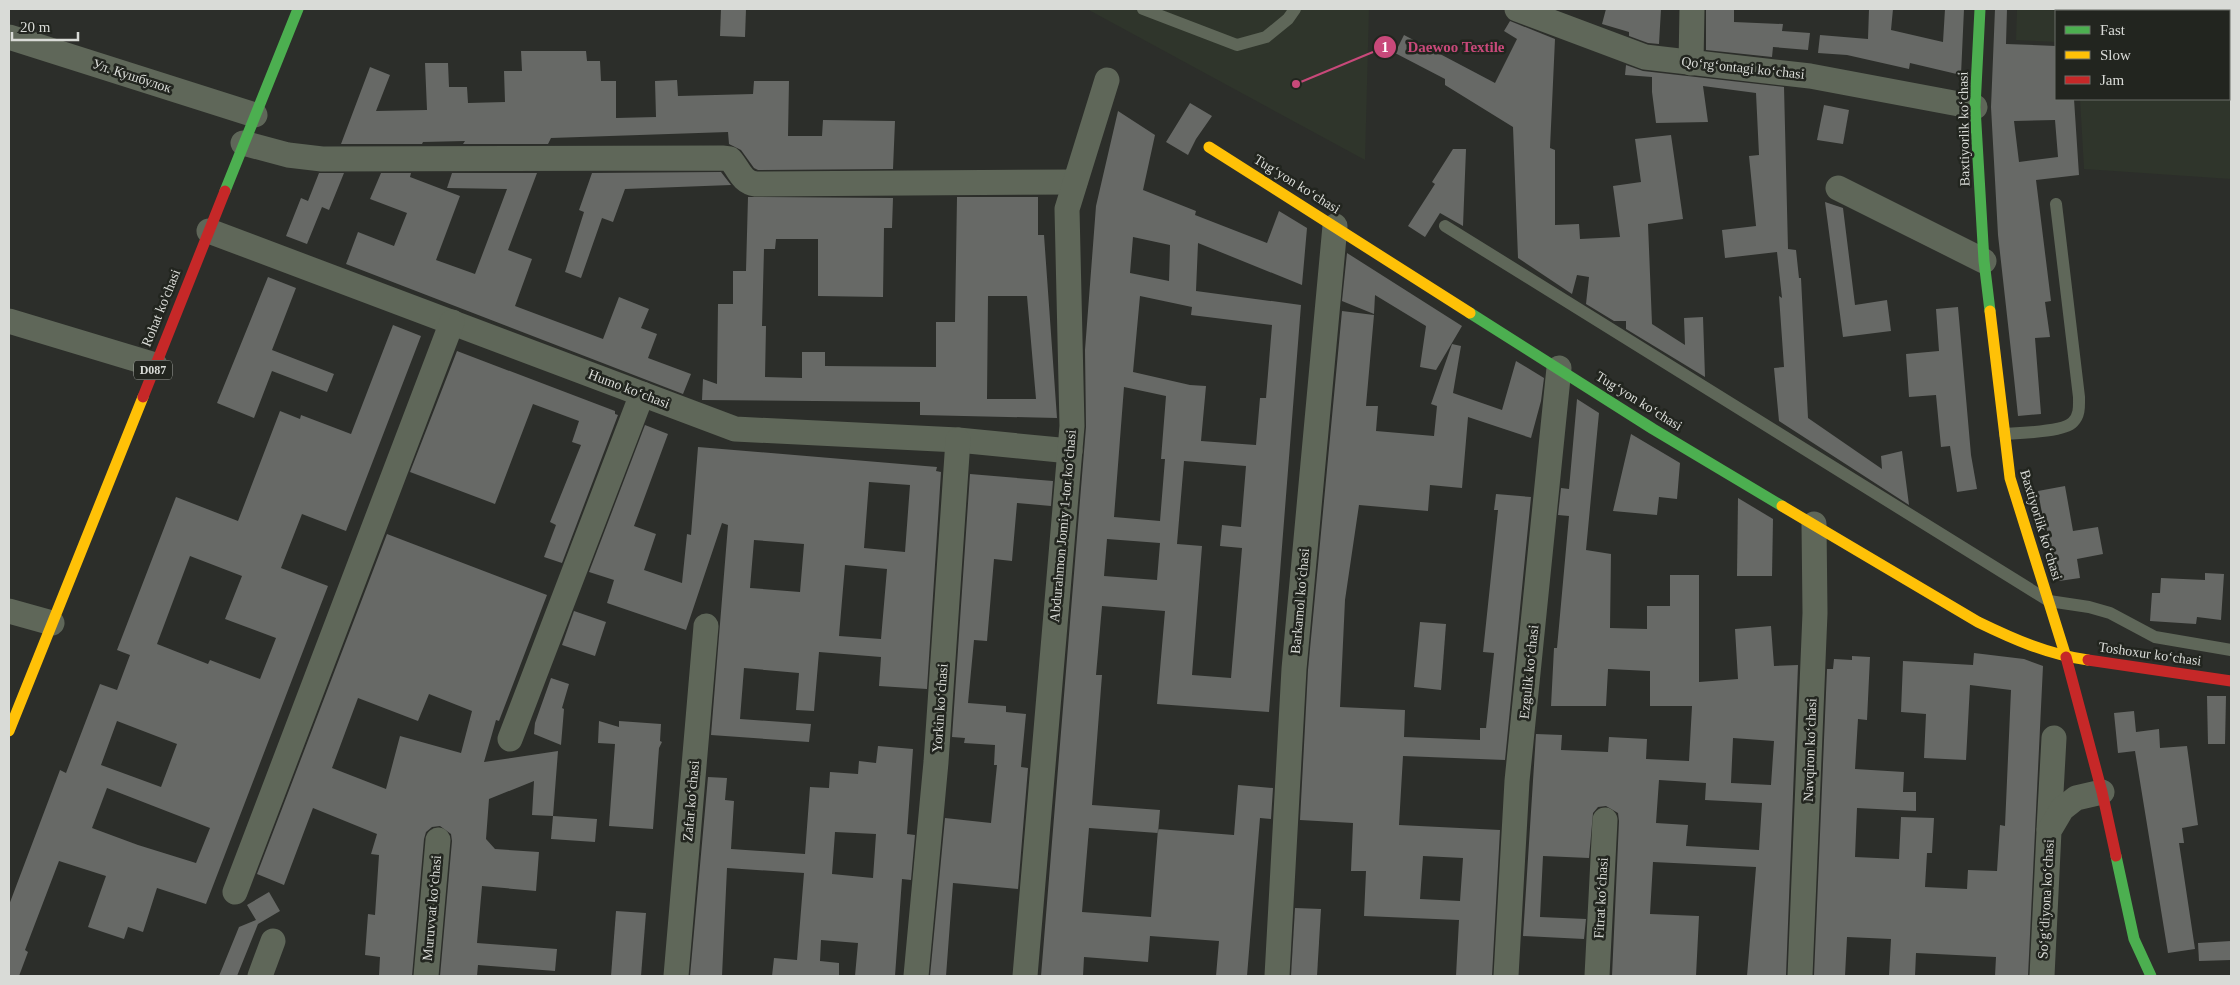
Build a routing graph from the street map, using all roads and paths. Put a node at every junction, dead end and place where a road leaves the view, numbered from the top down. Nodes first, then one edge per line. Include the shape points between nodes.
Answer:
1 (298, 9) edge
2 (1144, 9) edge
3 (1295, 9) edge
4 (1517, 9) edge
5 (1692, 9) edge
6 (1980, 9) edge
7 (9, 37) edge
8 (1691, 63) junction
9 (1107, 80) dead end
10 (1975, 108) junction
11 (255, 115) junction
12 (243, 144) junction
13 (1209, 147) dead end
14 (1075, 182) junction
15 (1838, 188) dead end
16 (2056, 204) dead end
17 (1335, 226) junction
18 (1445, 226) dead end
19 (209, 231) junction
20 (1984, 261) junction
21 (9, 322) edge
22 (452, 322) junction
23 (155, 365) junction
24 (1559, 368) junction
25 (642, 394) junction
26 (2005, 434) junction
27 (958, 440) junction
28 (1070, 451) junction
29 (1814, 524) junction
30 (2049, 601) junction
31 (9, 611) edge
32 (52, 623) junction
33 (706, 626) dead end
34 (2231, 650) edge
35 (2065, 657) junction
36 (2231, 681) edge
37 (9, 731) edge
38 (2054, 738) dead end
39 (510, 739) dead end
40 (2102, 792) junction
41 (1605, 820) dead end
42 (2049, 831) junction
43 (438, 840) dead end
44 (235, 892) dead end
45 (273, 941) dead end
46 (260, 976) edge
47 (426, 976) edge
48 (676, 976) edge
49 (916, 976) edge
50 (1025, 976) edge
51 (1277, 976) edge
52 (1506, 976) edge
53 (1597, 976) edge
54 (1800, 976) edge
55 (2042, 976) edge
56 (2151, 976) edge

1 - 11 street, Rohat ko'chasi / D087
2 - 3 lane via 1237,45 1266,37
4 - 8 street, Qo‘rg‘ontagi ko‘chasi via 1645,57
5 - 8 street
6 - 10 street, Baxtiyorlik koʻchasi
7 - 11 street, Ул. Кушбулок
8 - 10 street, Qo‘rg‘ontagi ko‘chasi via 1810,76
9 - 14 street, Abdurahmon Jomiy 1-tor koʻchasi
10 - 20 street, Baxtiyorlik koʻchasi
11 - 12 street, Rohat ko'chasi / D087
12 - 14 street via 322,159 722,158 730,160 742,178 756,184
12 - 19 street, Rohat ko'chasi / D087
13 - 17 street, Tugʻyon koʻchasi
14 - 28 street, Abdurahmon Jomiy 1-tor koʻchasi via 1067,209
15 - 20 street
16 - 26 lane via 2079,414 2072,424 2063,428
17 - 24 street, Tugʻyon koʻchasi
17 - 51 street, Barkamol koʻchasi via 1294,669
18 - 30 lane
19 - 22 street, Humo koʻchasi
19 - 23 street, Rohat ko'chasi / D087
20 - 26 street, Baxtiyorlik koʻchasi
21 - 23 street
22 - 25 street, Humo koʻchasi
22 - 44 street
23 - 32 street, Rohat ko'chasi / D087
24 - 29 street, Tugʻyon koʻchasi via 1653,429
24 - 52 street, Ezgulik koʻchasi via 1517,781
25 - 27 street, Humo koʻchasi via 735,429
25 - 39 street
26 - 30 street, Baxtiyorlik koʻchasi via 2010,478
27 - 28 street, Humo koʻchasi
27 - 49 street, Yorkin koʻchasi via 936,762
28 - 50 street, Abdurahmon Jomiy 1-tor koʻchasi
29 - 35 street, Tugʻyon koʻchasi via 1978,622 2006,636
29 - 54 street, Navqiron koʻchasi via 1815,613
30 - 34 lane via 2110,613 2155,637
30 - 35 street, Baxtiyorlik koʻchasi
31 - 32 street
32 - 37 street, Rohat ko'chasi / D087
33 - 48 street, Zafar koʻchasi
35 - 36 street, Toshoxur koʻchasi
35 - 40 street, Baxtiyorlik koʻchasi
38 - 42 street
40 - 42 street, Soʻgʻdiyona koʻchasi via 2076,798 2062,809
40 - 56 street, Baxtiyorlik koʻchasi via 2134,939
41 - 53 street, Fitrat koʻchasi
42 - 55 street, Soʻgʻdiyona koʻchasi
43 - 47 street, Muruvvat koʻchasi
45 - 46 street

